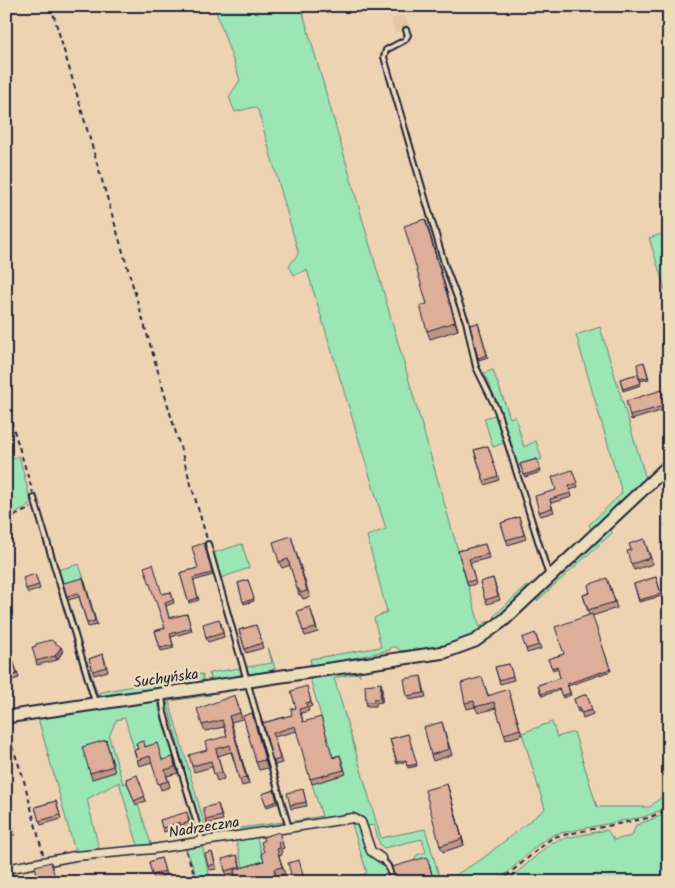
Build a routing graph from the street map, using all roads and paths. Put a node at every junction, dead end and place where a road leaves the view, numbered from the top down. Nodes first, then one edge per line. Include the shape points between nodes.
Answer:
1 (51, 6) edge
2 (406, 30) dead end
3 (6, 404) edge
4 (669, 465) edge
5 (35, 500) junction
6 (6, 520) edge
7 (208, 544) joint
8 (549, 578) junction
9 (247, 681) junction
10 (162, 695) junction
11 (95, 704) junction
12 (6, 717) edge
13 (6, 729) edge
14 (669, 809) edge
15 (289, 828) junction
16 (202, 841) junction
17 (183, 844) junction
18 (381, 858) joint
19 (43, 862) junction
20 (6, 869) edge
21 (197, 882) edge
22 (393, 882) edge
23 (499, 882) edge

1 - 7 path
2 - 8 lane via 405,40 386,50 384,57 445,266 466,321 476,367 497,410
3 - 5 path
4 - 8 street, Suchyńska
5 - 6 path via 30,510
5 - 11 lane
7 - 9 lane
8 - 9 street, Suchyńska via 504,620 468,645 445,652
9 - 10 street, Suchyńska
9 - 15 lane
10 - 11 street, Suchyńska
10 - 16 lane via 164,713
11 - 12 street, Suchyńska
13 - 19 path via 41,841
14 - 23 path via 648,818 553,837
15 - 16 street, Nadrzeczna
15 - 18 street, Nadrzeczna via 357,819 364,828 371,851
16 - 17 street, Nadrzeczna
17 - 19 street, Nadrzeczna
17 - 21 path
18 - 22 lane via 388,866
19 - 20 street, Nadrzeczna

